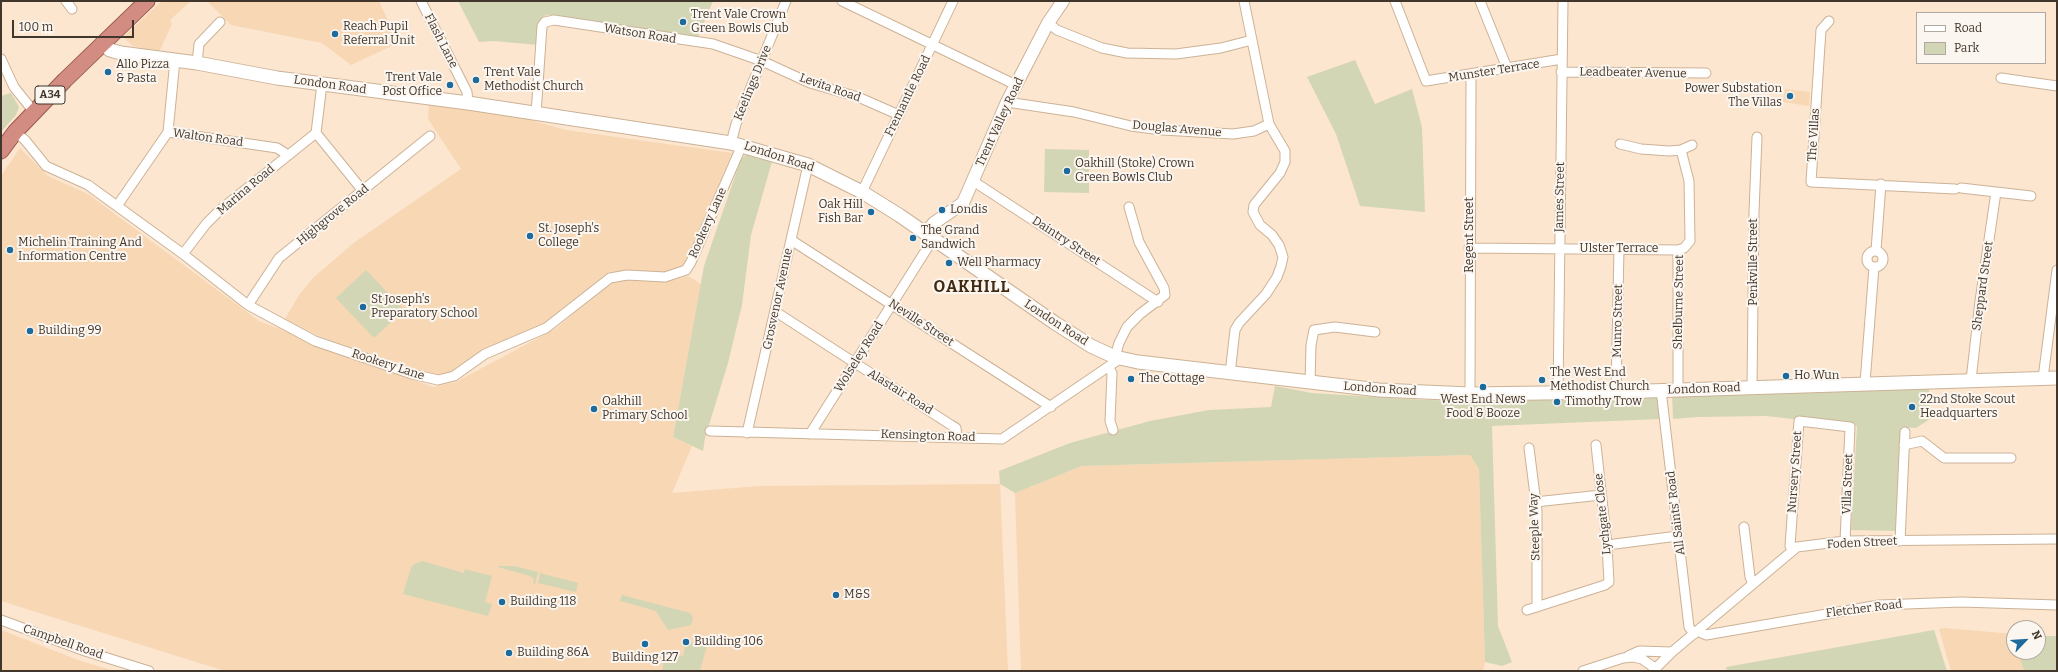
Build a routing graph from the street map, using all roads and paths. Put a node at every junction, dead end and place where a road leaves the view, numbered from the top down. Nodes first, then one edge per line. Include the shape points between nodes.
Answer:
1 (147, 1) edge
2 (421, 1) edge
3 (786, 1) edge
4 (842, 1) edge
5 (953, 1) edge
6 (1064, 1) edge
7 (1244, 1) edge
8 (1396, 1) edge
9 (1480, 1) edge
10 (1563, 1) edge
11 (1829, 21) dead end
12 (220, 22) dead end
13 (1048, 23) junction
14 (1252, 40) junction
15 (102, 43) junction
16 (932, 45) junction
17 (1, 58) edge
18 (1562, 59) junction
19 (175, 60) junction
20 (762, 62) junction
21 (197, 63) junction
22 (1507, 68) junction
23 (1561, 72) junction
24 (1706, 74) dead end
25 (1471, 75) junction
26 (2001, 78) dead end
27 (322, 84) junction
28 (1016, 85) junction
29 (2057, 86) edge
30 (1007, 102) junction
31 (468, 103) junction
32 (34, 112) junction
33 (536, 114) junction
34 (899, 115) junction
35 (1269, 124) junction
36 (15, 132) junction
37 (168, 132) junction
38 (316, 133) junction
39 (430, 136) dead end
40 (1757, 137) dead end
41 (736, 144) junction
42 (1692, 145) dead end
43 (1681, 150) junction
44 (1, 151) edge
45 (288, 155) junction
46 (1624, 156) dead end
47 (808, 165) junction
48 (973, 181) junction
49 (1881, 184) junction
50 (363, 191) junction
51 (862, 192) junction
52 (1996, 192) junction
53 (2031, 196) dead end
54 (116, 206) junction
55 (1129, 207) dead end
56 (930, 236) junction
57 (791, 240) junction
58 (1469, 248) junction
59 (1560, 249) junction
60 (1619, 249) junction
61 (1678, 250) junction
62 (183, 254) junction
63 (2057, 270) edge
64 (1158, 302) junction
65 (892, 304) junction
66 (248, 305) junction
67 (776, 312) junction
68 (1375, 332) dead end
69 (1115, 361) junction
70 (855, 363) junction
71 (1230, 374) junction
72 (2043, 378) junction
73 (2057, 378) edge
74 (1971, 380) junction
75 (1310, 383) junction
76 (1865, 384) junction
77 (1752, 387) junction
78 (1678, 389) junction
79 (1662, 390) junction
80 (1616, 392) junction
81 (1558, 393) junction
82 (1470, 394) junction
83 (1051, 407) junction
84 (1850, 427) joint
85 (1113, 430) dead end
86 (710, 431) dead end
87 (1905, 432) dead end
88 (748, 433) junction
89 (810, 434) junction
90 (957, 437) junction
91 (1596, 445) dead end
92 (1904, 445) junction
93 (1529, 448) dead end
94 (2011, 458) dead end
95 (1601, 496) junction
96 (1535, 502) junction
97 (1744, 527) dead end
98 (1678, 536) junction
99 (2057, 539) edge
100 (1900, 541) junction
101 (1845, 542) junction
102 (1607, 545) junction
103 (1792, 550) junction
104 (1753, 584) junction
105 (2057, 605) edge
106 (1537, 607) junction
107 (1527, 610) dead end
108 (1, 620) edge
109 (1696, 633) junction
110 (1672, 652) junction
111 (1623, 658) junction
112 (1654, 670) edge
113 (149, 671) edge
114 (1583, 671) edge

1 - 15 highway, A34
2 - 31 street, Flash Lane via 467,92
3 - 20 street, Keelings Drive
4 - 16 street
5 - 16 street, Fremantle Road
6 - 13 street, Trent Valley Road
7 - 14 street
8 - 25 street, Munster Terrace via 1426,81
9 - 22 street
10 - 18 street, James Street
11 - 49 street, The Villas via 1821,30 1811,182
12 - 21 street via 199,44
13 - 14 street via 1057,30 1102,48 1127,53 1176,54 1221,48
13 - 28 street, Trent Valley Road
14 - 35 street
15 - 19 main road, London Road via 110,50 121,53
15 - 32 highway, A34
16 - 28 street
16 - 34 street, Fremantle Road
17 - 32 street via 14,87
18 - 22 street, Munster Terrace
18 - 23 street, James Street
19 - 21 main road, London Road
19 - 37 street
20 - 33 street, Watson Road via 712,44 554,20 545,22 542,26
20 - 34 street, Levita Road via 810,83 858,97
20 - 41 street, Keelings Drive via 736,124
21 - 27 main road, London Road
22 - 25 street, Munster Terrace
23 - 24 street, Leadbeater Avenue
23 - 59 street, James Street
25 - 58 street, Regent Street
26 - 29 street
27 - 31 main road, London Road
27 - 38 street
28 - 30 street, Trent Valley Road
30 - 35 street, Douglas Avenue via 1074,112 1131,126 1162,130 1233,134 1254,131
30 - 48 street, Trent Valley Road
31 - 33 main road, London Road
32 - 36 highway, A34
33 - 41 main road, London Road
34 - 51 street, Fremantle Road
35 - 71 street via 1285,151 1285,162 1280,173 1254,205 1253,212 1260,225 1279,245 1283,257 1277,277 1266,294 1235,330
36 - 44 highway, A34
36 - 54 street, Rookery Lane via 46,166 88,185
37 - 45 street, Walton Road via 277,148
37 - 54 street, Walton Road
38 - 45 street, Marina Road
38 - 50 street
39 - 50 street, Highgrove Road
40 - 77 street, Penkville Street
41 - 47 main road, London Road
41 - 66 street, Rookery Lane via 686,270 665,277 627,274 610,278 546,328 485,354 454,376 438,380 412,374 315,341
42 - 43 street
43 - 46 street via 1641,150 1623,146
43 - 61 street, Shelburne Street via 1689,181 1690,241
45 - 62 street, Marina Road via 215,214
47 - 51 main road, London Road
47 - 57 street, Grosvenor Avenue
48 - 56 street, Trent Valley Road via 963,203 934,223
48 - 64 street, Daintry Street
49 - 52 street, The Villas
49 - 76 street via 1876,250 1868,254 1867,259 1869,265 1874,267
50 - 66 street, Highgrove Road via 279,258
51 - 56 main road, London Road
52 - 53 street, The Villas
52 - 74 street, Sheppard Street
54 - 62 street, Rookery Lane
55 - 64 street via 1139,242 1165,292
56 - 65 street, Wolseley Road
56 - 69 main road, London Road via 1055,324
57 - 65 street, Neville Street
57 - 67 street, Grosvenor Avenue
58 - 59 street, Ulster Terrace
58 - 82 street, Regent Street
59 - 60 street, Ulster Terrace
59 - 81 street, James Street
60 - 61 street, Ulster Terrace
60 - 80 street, Munro Street
61 - 78 street, Shelburne Street
62 - 66 street, Rookery Lane
63 - 72 street
64 - 69 street via 1127,327 1119,343
65 - 70 street, Wolseley Road
65 - 83 street, Neville Street
67 - 70 street, Alastair Road
67 - 88 street, Grosvenor Avenue
68 - 75 street via 1335,327 1314,330
69 - 71 main road, London Road
69 - 83 street, Kensington Road
69 - 85 street via 1110,421
70 - 89 street, Wolseley Road
70 - 90 street, Alastair Road via 951,425 958,432
71 - 75 main road, London Road
72 - 73 main road, London Road
72 - 74 main road, London Road
74 - 76 main road, London Road
75 - 82 main road, London Road via 1379,390
76 - 77 main road, London Road
77 - 78 main road, London Road
78 - 79 main road, London Road
79 - 80 main road, London Road
79 - 98 street, All Saints' Road
80 - 81 main road, London Road
81 - 82 main road, London Road
83 - 90 street, Kensington Road via 1002,439
84 - 101 street, Villa Street
84 - 103 street, Nursery Street via 1798,421 1790,546
86 - 88 street, Kensington Road
87 - 92 street
88 - 89 street, Kensington Road
89 - 90 street, Kensington Road
91 - 95 street, Lychgate Close
92 - 94 street via 1922,441 1944,458
92 - 100 street
93 - 96 street, Steeple Way
95 - 96 street
95 - 102 street, Lychgate Close
96 - 106 street, Steeple Way
97 - 104 street
98 - 102 street
98 - 109 street, All Saints' Road via 1689,626
99 - 100 street, Foden Street
100 - 101 street, Foden Street
101 - 103 street, Foden Street
102 - 106 street, Lychgate Close via 1609,582 1605,586
103 - 104 street
104 - 109 street
105 - 109 street, Fletcher Road via 1956,602 1879,605 1706,635
106 - 107 street
108 - 113 street, Campbell Road
109 - 110 street
110 - 111 street via 1640,651
110 - 112 street
111 - 112 street via 1642,659
111 - 114 street

